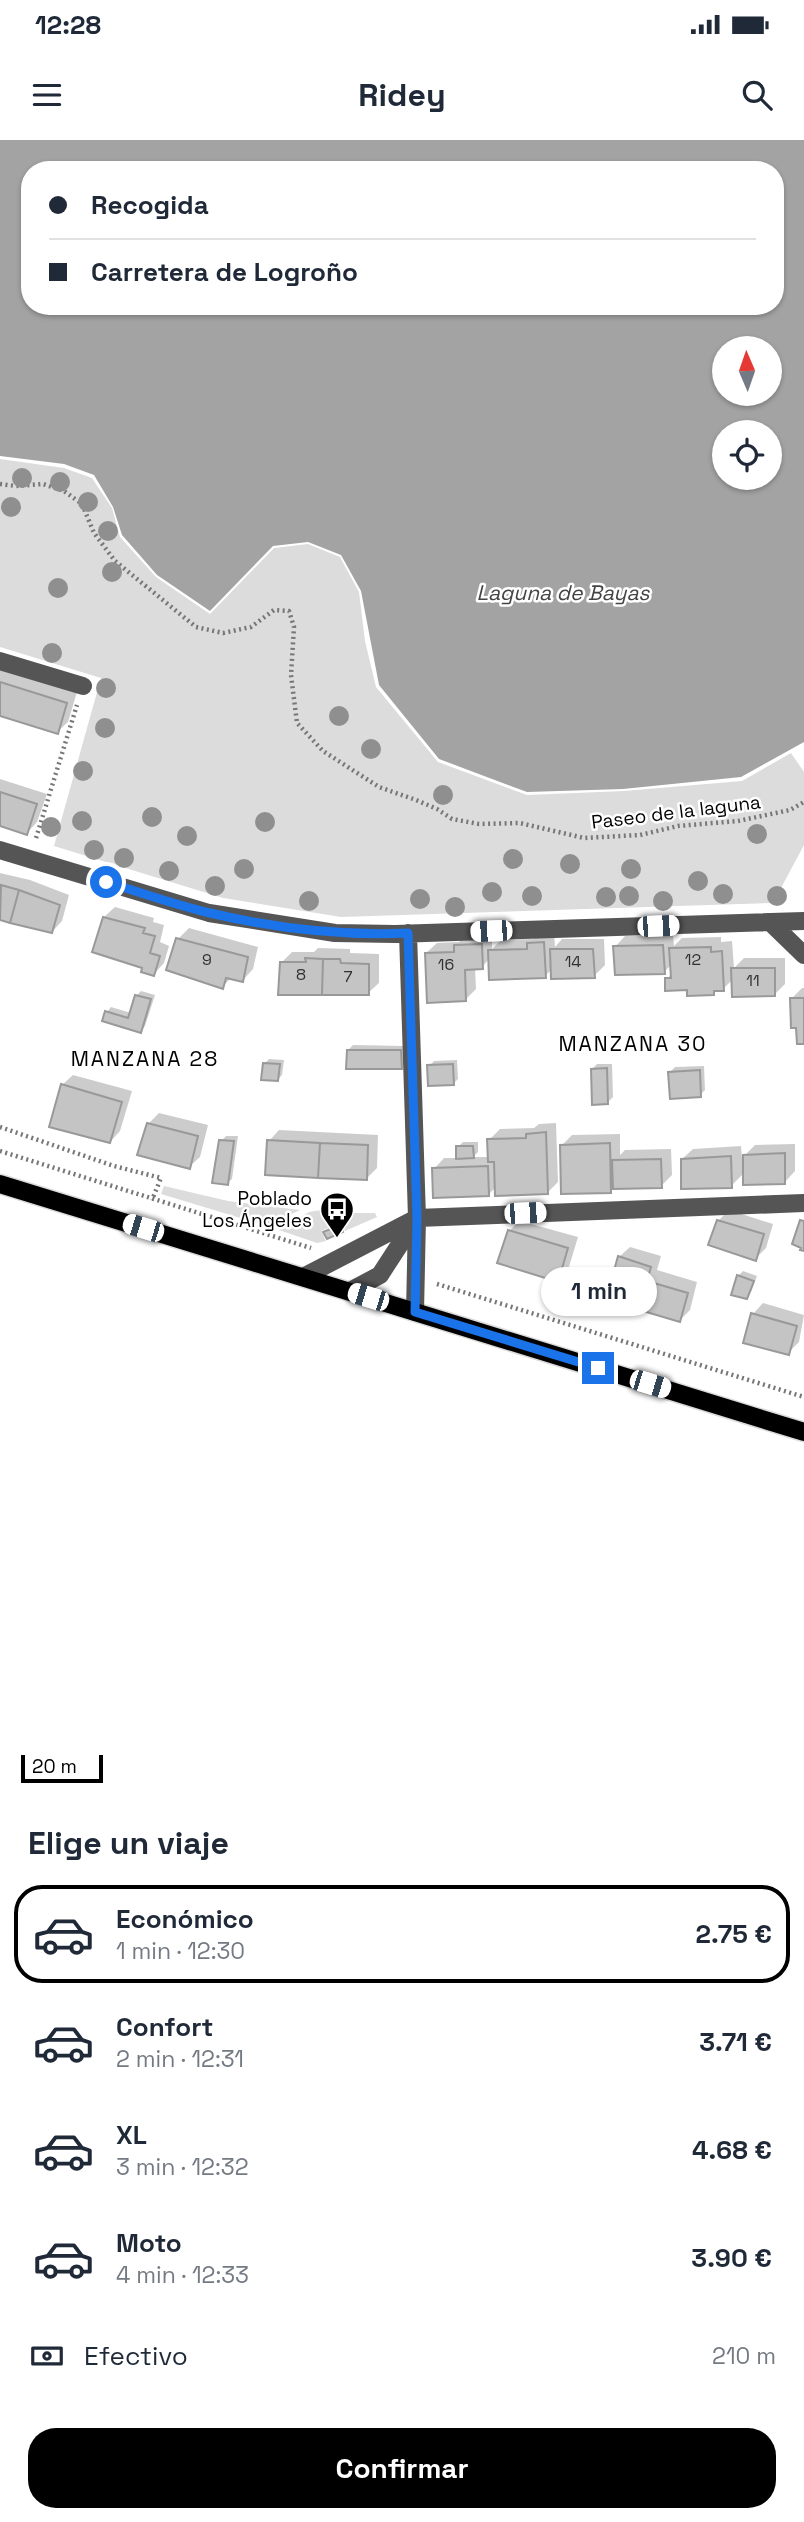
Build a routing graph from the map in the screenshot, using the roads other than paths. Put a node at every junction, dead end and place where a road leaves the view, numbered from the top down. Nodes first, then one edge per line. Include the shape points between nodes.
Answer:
1 (0, 661) edge
2 (83, 686) road end
3 (0, 850) edge
4 (804, 921) edge
5 (770, 922) junction
6 (408, 933) junction
7 (804, 955) edge
8 (0, 1184) edge
9 (804, 1203) edge
10 (417, 1218) junction
11 (303, 1278) junction
12 (350, 1292) junction
13 (415, 1312) junction
14 (804, 1432) edge

1 - 2 street
3 - 6 street via 209,913 335,933
4 - 5 street
5 - 6 street
5 - 7 street
6 - 10 street
8 - 11 main road
9 - 10 street
10 - 11 street
10 - 12 street via 380,1275
10 - 13 street
11 - 12 main road
12 - 13 main road
13 - 14 main road

